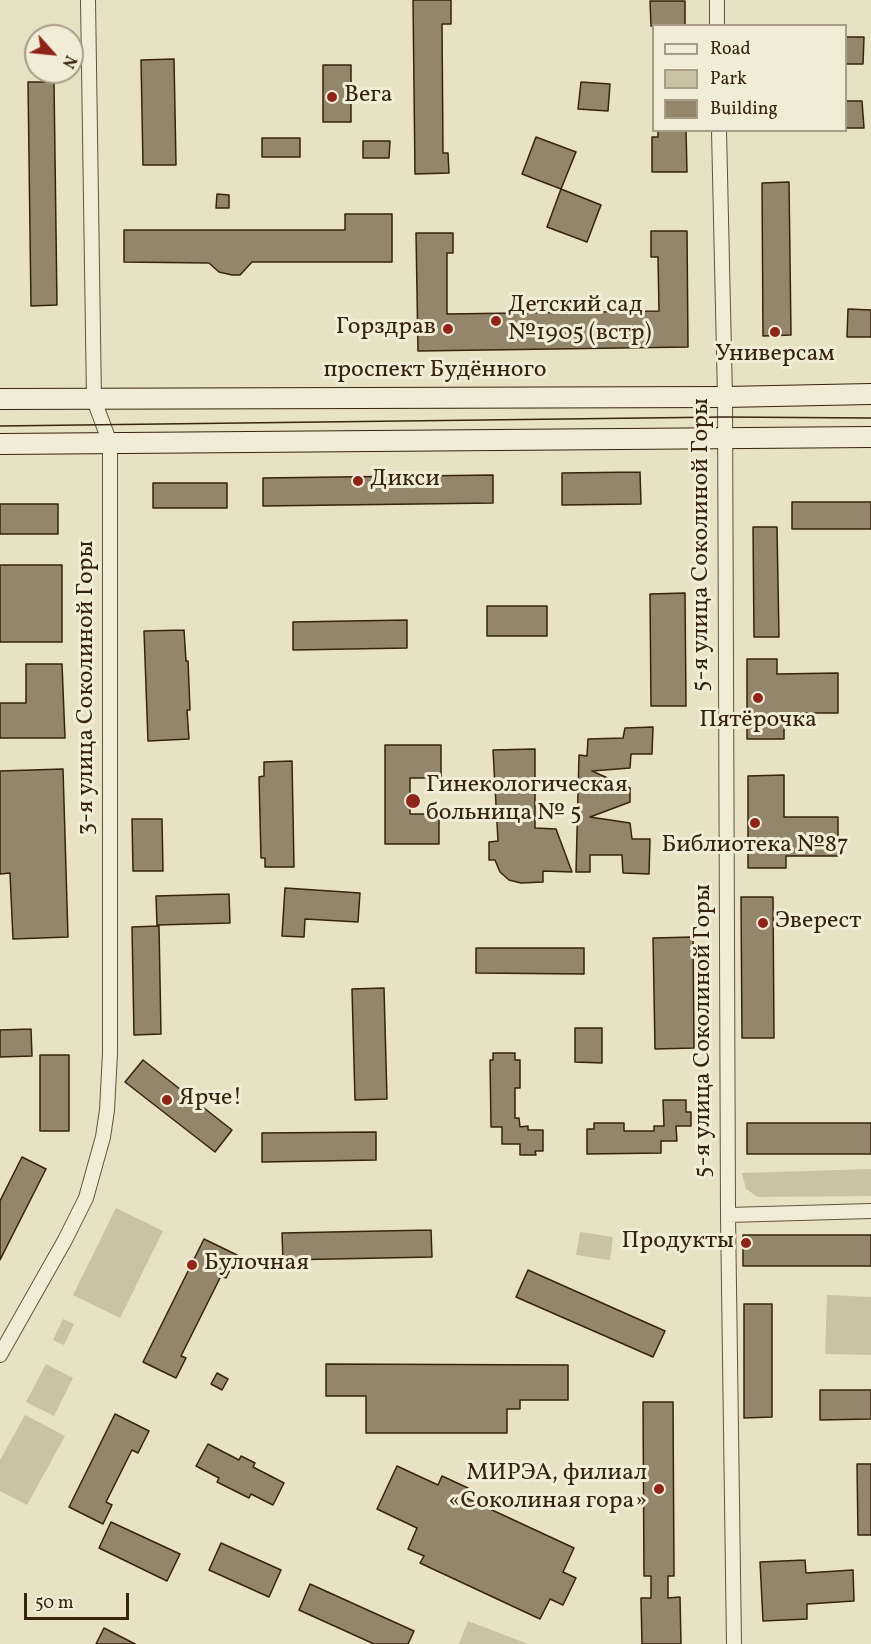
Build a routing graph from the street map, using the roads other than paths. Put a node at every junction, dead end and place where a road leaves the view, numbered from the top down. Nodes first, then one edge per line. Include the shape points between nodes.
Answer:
1 (88, 0) edge
2 (717, 0) edge
3 (717, 24) edge
4 (719, 132) edge
5 (871, 394) edge
6 (725, 397) junction
7 (0, 399) edge
8 (94, 400) junction
9 (871, 437) edge
10 (725, 438) junction
11 (111, 442) junction
12 (0, 444) edge
13 (871, 1211) edge
14 (728, 1215) junction
15 (0, 1355) edge
16 (734, 1644) edge

1 - 8 street, 3-я улица Соколиной Горы
2 - 3 street
4 - 6 street, 5-я улица Соколиной Горы
5 - 6 main road, проспект Будённого
6 - 8 main road, проспект Будённого
6 - 10 street, 5-я улица Соколиной Горы
7 - 8 main road, проспект Будённого
8 - 11 street, 3-я улица Соколиной Горы
9 - 10 main road
10 - 11 main road
10 - 14 street, 5-я улица Соколиной Горы
11 - 12 main road
11 - 15 street, 3-я улица Соколиной Горы via 107,1110 86,1198
13 - 14 street
14 - 16 street, 5-я улица Соколиной Горы

